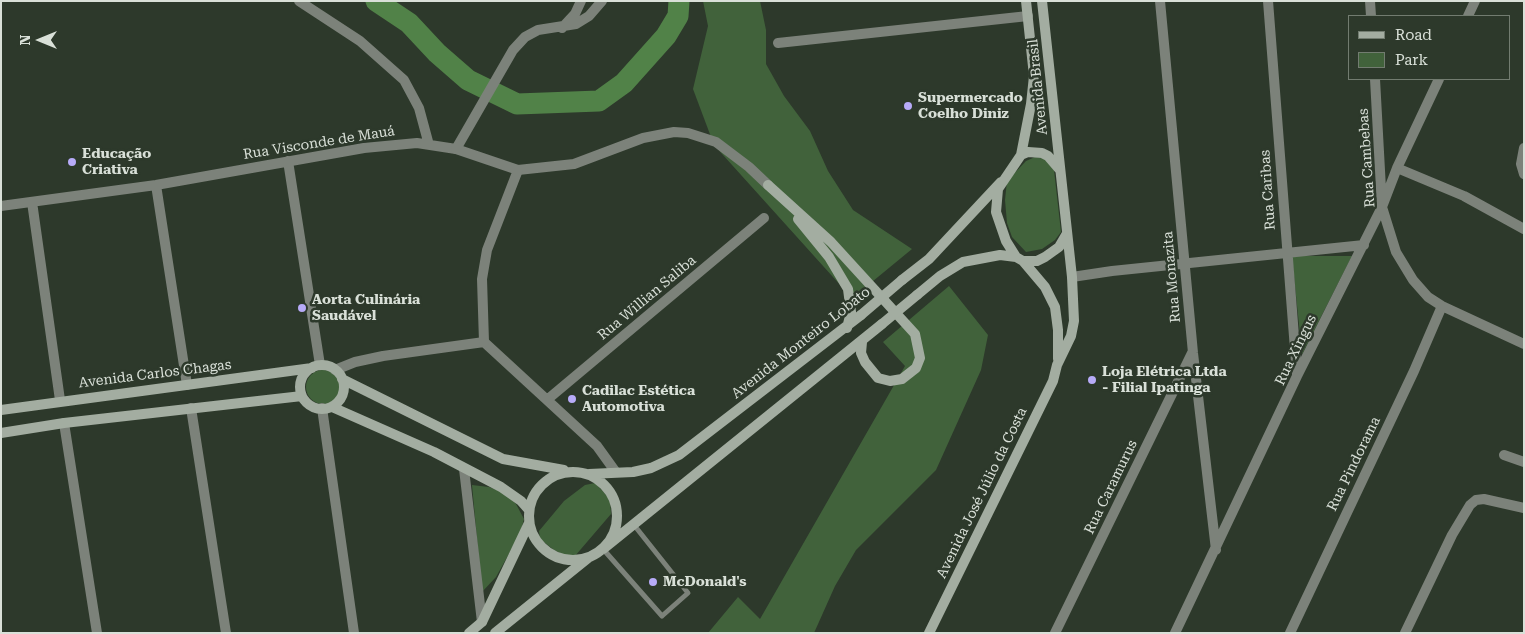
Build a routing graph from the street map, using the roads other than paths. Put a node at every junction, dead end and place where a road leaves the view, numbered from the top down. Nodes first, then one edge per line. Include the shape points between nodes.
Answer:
1 (299, 1) edge
2 (581, 1) edge
3 (602, 1) edge
4 (1026, 1) edge
5 (1042, 1) edge
6 (1160, 1) edge
7 (1268, 1) edge
8 (1370, 1) edge
9 (1475, 1) edge
10 (1371, 15) edge
11 (1468, 15) edge
12 (1028, 16) junction
13 (562, 28) junction
14 (778, 43) dead end
15 (1375, 80) edge
16 (1439, 80) edge
17 (429, 145) junction
18 (1524, 148) edge
19 (456, 149) junction
20 (1021, 155) junction
21 (288, 162) junction
22 (1397, 168) junction
23 (518, 170) junction
24 (1060, 170) junction
25 (1524, 174) edge
26 (1001, 182) junction
27 (156, 185) junction
28 (768, 185) junction
29 (32, 202) junction
30 (1, 206) edge
31 (1382, 207) junction
32 (764, 218) dead end
33 (1524, 229) edge
34 (1066, 235) junction
35 (1364, 245) junction
36 (1287, 252) junction
37 (1019, 259) junction
38 (1185, 263) junction
39 (1072, 277) junction
40 (1442, 306) junction
41 (846, 328) junction
42 (484, 342) junction
43 (862, 342) junction
44 (1524, 344) edge
45 (1193, 353) junction
46 (1057, 365) junction
47 (316, 366) junction
48 (335, 370) junction
49 (1297, 376) junction
50 (342, 379) junction
51 (187, 385) junction
52 (302, 396) junction
53 (548, 399) junction
54 (60, 400) junction
55 (191, 408) junction
56 (327, 408) junction
57 (1, 410) edge
58 (64, 423) junction
59 (1, 432) edge
60 (1504, 455) dead end
61 (1524, 462) edge
62 (464, 469) junction
63 (575, 471) junction
64 (615, 471) junction
65 (589, 474) junction
66 (1524, 508) edge
67 (529, 510) junction
68 (528, 523) junction
69 (634, 525) junction
70 (603, 549) junction
71 (1216, 550) junction
72 (593, 554) junction
73 (482, 622) junction
74 (97, 633) edge
75 (226, 633) edge
76 (354, 633) edge
77 (469, 633) edge
78 (494, 633) edge
79 (929, 633) edge
80 (1055, 633) edge
81 (1175, 633) edge
82 (1290, 633) edge
83 (1405, 633) edge

1 - 17 street via 360,41 404,80 419,108
2 - 13 street via 575,14
3 - 13 street via 590,16
4 - 12 main road, Avenida Brasil
5 - 24 main road, Avenida Brasil
6 - 38 street, Rua Monazita
7 - 36 street, Rua Caribas
8 - 10 street
9 - 11 street
12 - 14 street
12 - 20 main road, Avenida Brasil via 1034,76
13 - 19 street via 538,30 524,37 513,50
15 - 31 street, Rua Cambebas
16 - 22 street, Rua Xingus
17 - 19 street, Rua Visconde de Mauá
17 - 21 street, Rua Visconde de Mauá via 417,143 364,148
18 - 25 street via 1521,164
19 - 23 street, Rua Visconde de Mauá
20 - 24 main road via 1042,153
20 - 26 main road
21 - 27 street, Rua Visconde de Mauá
21 - 47 street
22 - 31 street, Rua Xingus
22 - 33 street via 1464,196
23 - 28 street, Rua Visconde de Mauá via 574,164 643,138 674,132 716,142
23 - 42 street via 487,250 482,278
24 - 34 main road, Avenida José Júlio da Costa
26 - 37 main road via 996,212 999,224
26 - 41 main road, Avenida Monteiro Lobato, bridge via 929,259
27 - 29 street, Rua Visconde de Mauá
27 - 51 street
28 - 41 main road via 843,278 851,305
28 - 43 main road via 831,242 915,334 920,358 910,376 890,381 878,378 865,362 861,353
29 - 30 street, Rua Visconde de Mauá
29 - 54 street
31 - 35 street, Rua Xingus
31 - 40 street, Rua Cambebas via 1396,252 1413,280 1428,297
32 - 53 street, Rua Willian Saliba
34 - 37 main road via 1059,247 1045,257 1037,261
34 - 39 main road, Avenida José Júlio da Costa
35 - 36 street
35 - 49 street, Rua Xingus
36 - 38 street
36 - 49 street, Rua Caribas
37 - 43 main road, bridge via 1000,255 963,262 940,276
37 - 46 main road, Avenida José Júlio da Costa via 1045,288 1055,307
38 - 39 street
38 - 45 street, Rua Monazita
39 - 46 main road, Avenida José Júlio da Costa via 1072,328
40 - 44 street, Rua Cambebas
40 - 82 street, Rua Pindorama
41 - 64 main road, Avenida Monteiro Lobato via 679,455 651,468
42 - 48 street via 383,356
42 - 53 street
43 - 69 main road
45 - 71 street, Rua Monazita
45 - 80 street, Rua Caramurus
46 - 79 main road, Avenida José Júlio da Costa via 1053,381
47 - 48 main road
47 - 51 main road, Avenida Carlos Chagas
47 - 52 main road via 303,377
48 - 50 main road
49 - 71 street, Rua Xingus
50 - 56 main road via 343,392 337,403
50 - 63 main road via 503,459
51 - 54 main road, Avenida Carlos Chagas
52 - 55 main road
52 - 56 main road via 311,406
53 - 64 street via 597,446
54 - 57 main road, Avenida Carlos Chagas
55 - 58 main road
55 - 75 street
56 - 62 main road via 434,452
56 - 76 street
58 - 59 main road
58 - 74 street
60 - 61 street
62 - 67 main road via 501,488
62 - 73 street
63 - 65 main road
63 - 67 main road via 556,474 539,486
64 - 65 main road, Avenida Monteiro Lobato
65 - 70 main road via 606,487 616,506 617,520
66 - 83 street via 1484,499 1470,505
67 - 68 main road
68 - 72 main road via 539,545 558,558 582,559
68 - 73 main road
69 - 70 main road
69 - 70 lane via 688,593 662,616
70 - 72 main road
71 - 81 street, Rua Xingus
72 - 78 main road
73 - 77 main road

